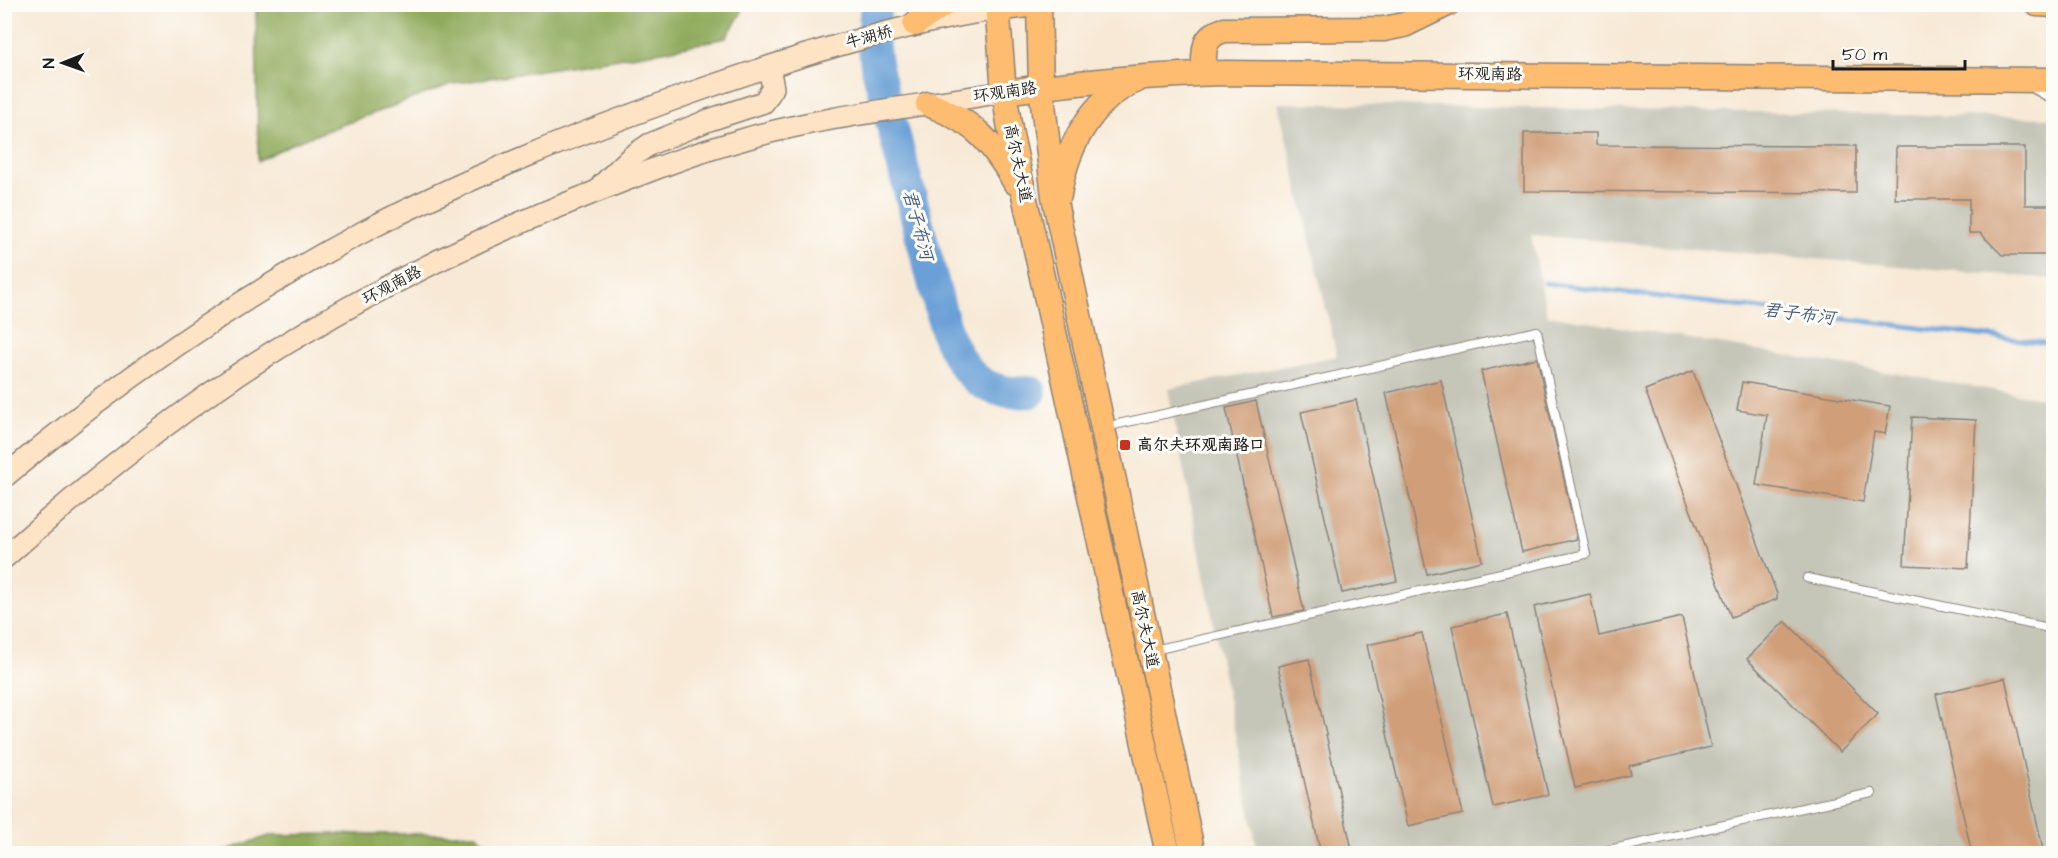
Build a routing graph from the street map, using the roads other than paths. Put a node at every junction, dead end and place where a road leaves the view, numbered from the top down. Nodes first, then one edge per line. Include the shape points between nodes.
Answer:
1 (944, 4) edge
2 (1037, 4) edge
3 (1446, 4) edge
4 (2037, 4) edge
5 (2054, 5) edge
6 (997, 7) edge
7 (915, 24) junction
8 (769, 66) junction
9 (1204, 73) junction
10 (1149, 75) junction
11 (2024, 80) junction
12 (2054, 80) edge
13 (1041, 87) junction
14 (1004, 92) junction
15 (2054, 96) edge
16 (928, 104) junction
17 (595, 192) junction
18 (1057, 212) junction
19 (1030, 222) junction
20 (1100, 416) junction
21 (4, 477) edge
22 (4, 558) edge
23 (1807, 578) dead end
24 (2054, 629) edge
25 (1150, 651) junction
26 (1872, 793) dead end
27 (1168, 854) edge
28 (1193, 854) edge
29 (1590, 854) edge

1 - 7 main road
2 - 6 main road
2 - 13 main road, 高尔夫大道
3 - 9 main road via 1404,25 1384,29 1224,30 1208,40
4 - 5 main road
6 - 7 street
6 - 14 main road, 高尔夫大道
7 - 8 street, 牛湖桥
8 - 17 street via 773,88 764,102 650,144
8 - 21 street via 549,147 364,232 187,340 87,411
9 - 10 main road, 环观南路
9 - 11 main road, 环观南路
10 - 13 main road, 环观南路
10 - 18 main road via 1112,94 1084,127 1065,167
11 - 12 main road, 环观南路
11 - 15 street
13 - 14 main road, 环观南路
13 - 18 main road, 高尔夫大道
14 - 16 street, 环观南路
14 - 19 main road, 高尔夫大道
16 - 17 street, 环观南路 via 740,140
16 - 19 main road via 950,113 988,140 1020,190
17 - 22 street, 环观南路 via 397,281 286,344 144,442
18 - 20 main road, 高尔夫大道
19 - 27 main road, 高尔夫大道
20 - 25 main road, 高尔夫大道
20 - 25 lane via 1537,331 1586,554
23 - 24 lane
25 - 28 main road, 高尔夫大道
26 - 29 lane

